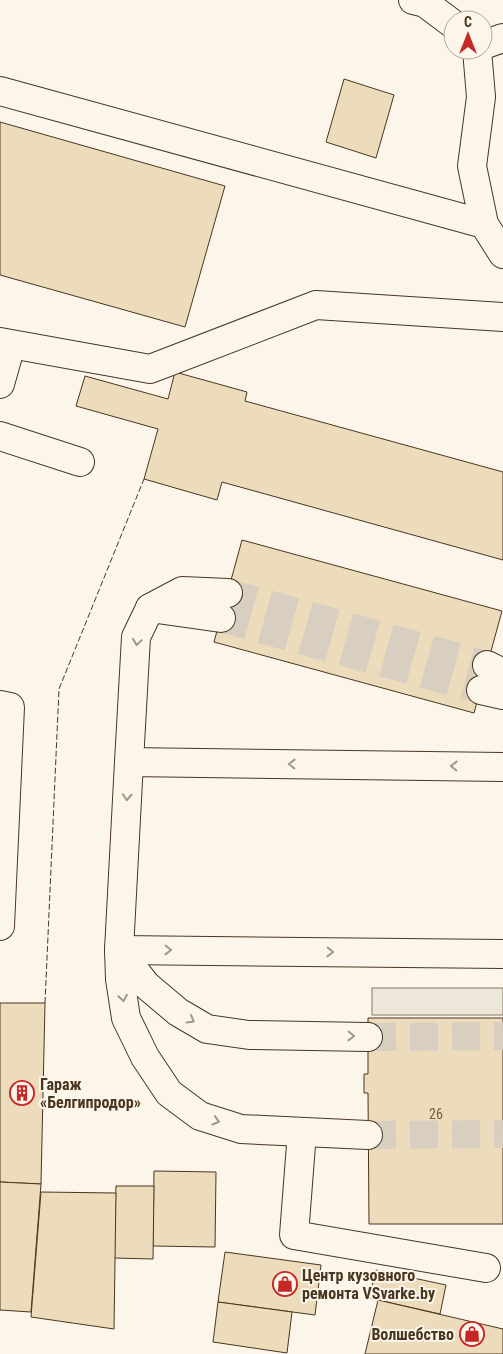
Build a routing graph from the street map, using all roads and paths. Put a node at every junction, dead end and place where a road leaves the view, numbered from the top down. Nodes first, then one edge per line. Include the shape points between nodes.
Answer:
1 (413, 0) edge
2 (443, 16) edge
3 (478, 60) edge
4 (0, 91) edge
5 (484, 224) junction
6 (503, 254) edge
7 (503, 317) edge
8 (5, 343) edge
9 (0, 384) edge
10 (0, 436) edge
11 (80, 462) dead end
12 (225, 605) tunnel mouth
13 (0, 705) edge
14 (129, 762) junction
15 (503, 767) edge
16 (3, 782) edge
17 (0, 926) edge
18 (119, 950) junction
19 (503, 954) edge
20 (368, 1037) tunnel mouth
21 (302, 1132) junction
22 (368, 1135) tunnel mouth
23 (486, 1268) dead end

1 - 2 lane via 425,3
3 - 5 lane via 481,97 472,166
4 - 5 lane
5 - 6 lane
7 - 8 lane via 316,305 150,369
8 - 9 lane
10 - 11 lane
12 -> 14 lane via 150,608 136,637
13 - 16 lane via 10,708
15 -> 14 lane
14 -> 18 lane
16 - 17 lane
18 -> 19 lane
18 -> 20 lane via 146,985 178,1012 207,1029 249,1035
18 -> 21 lane via 126,1018 145,1057 169,1093 200,1116 241,1129
21 - 22 lane
21 - 23 lane via 294,1234

